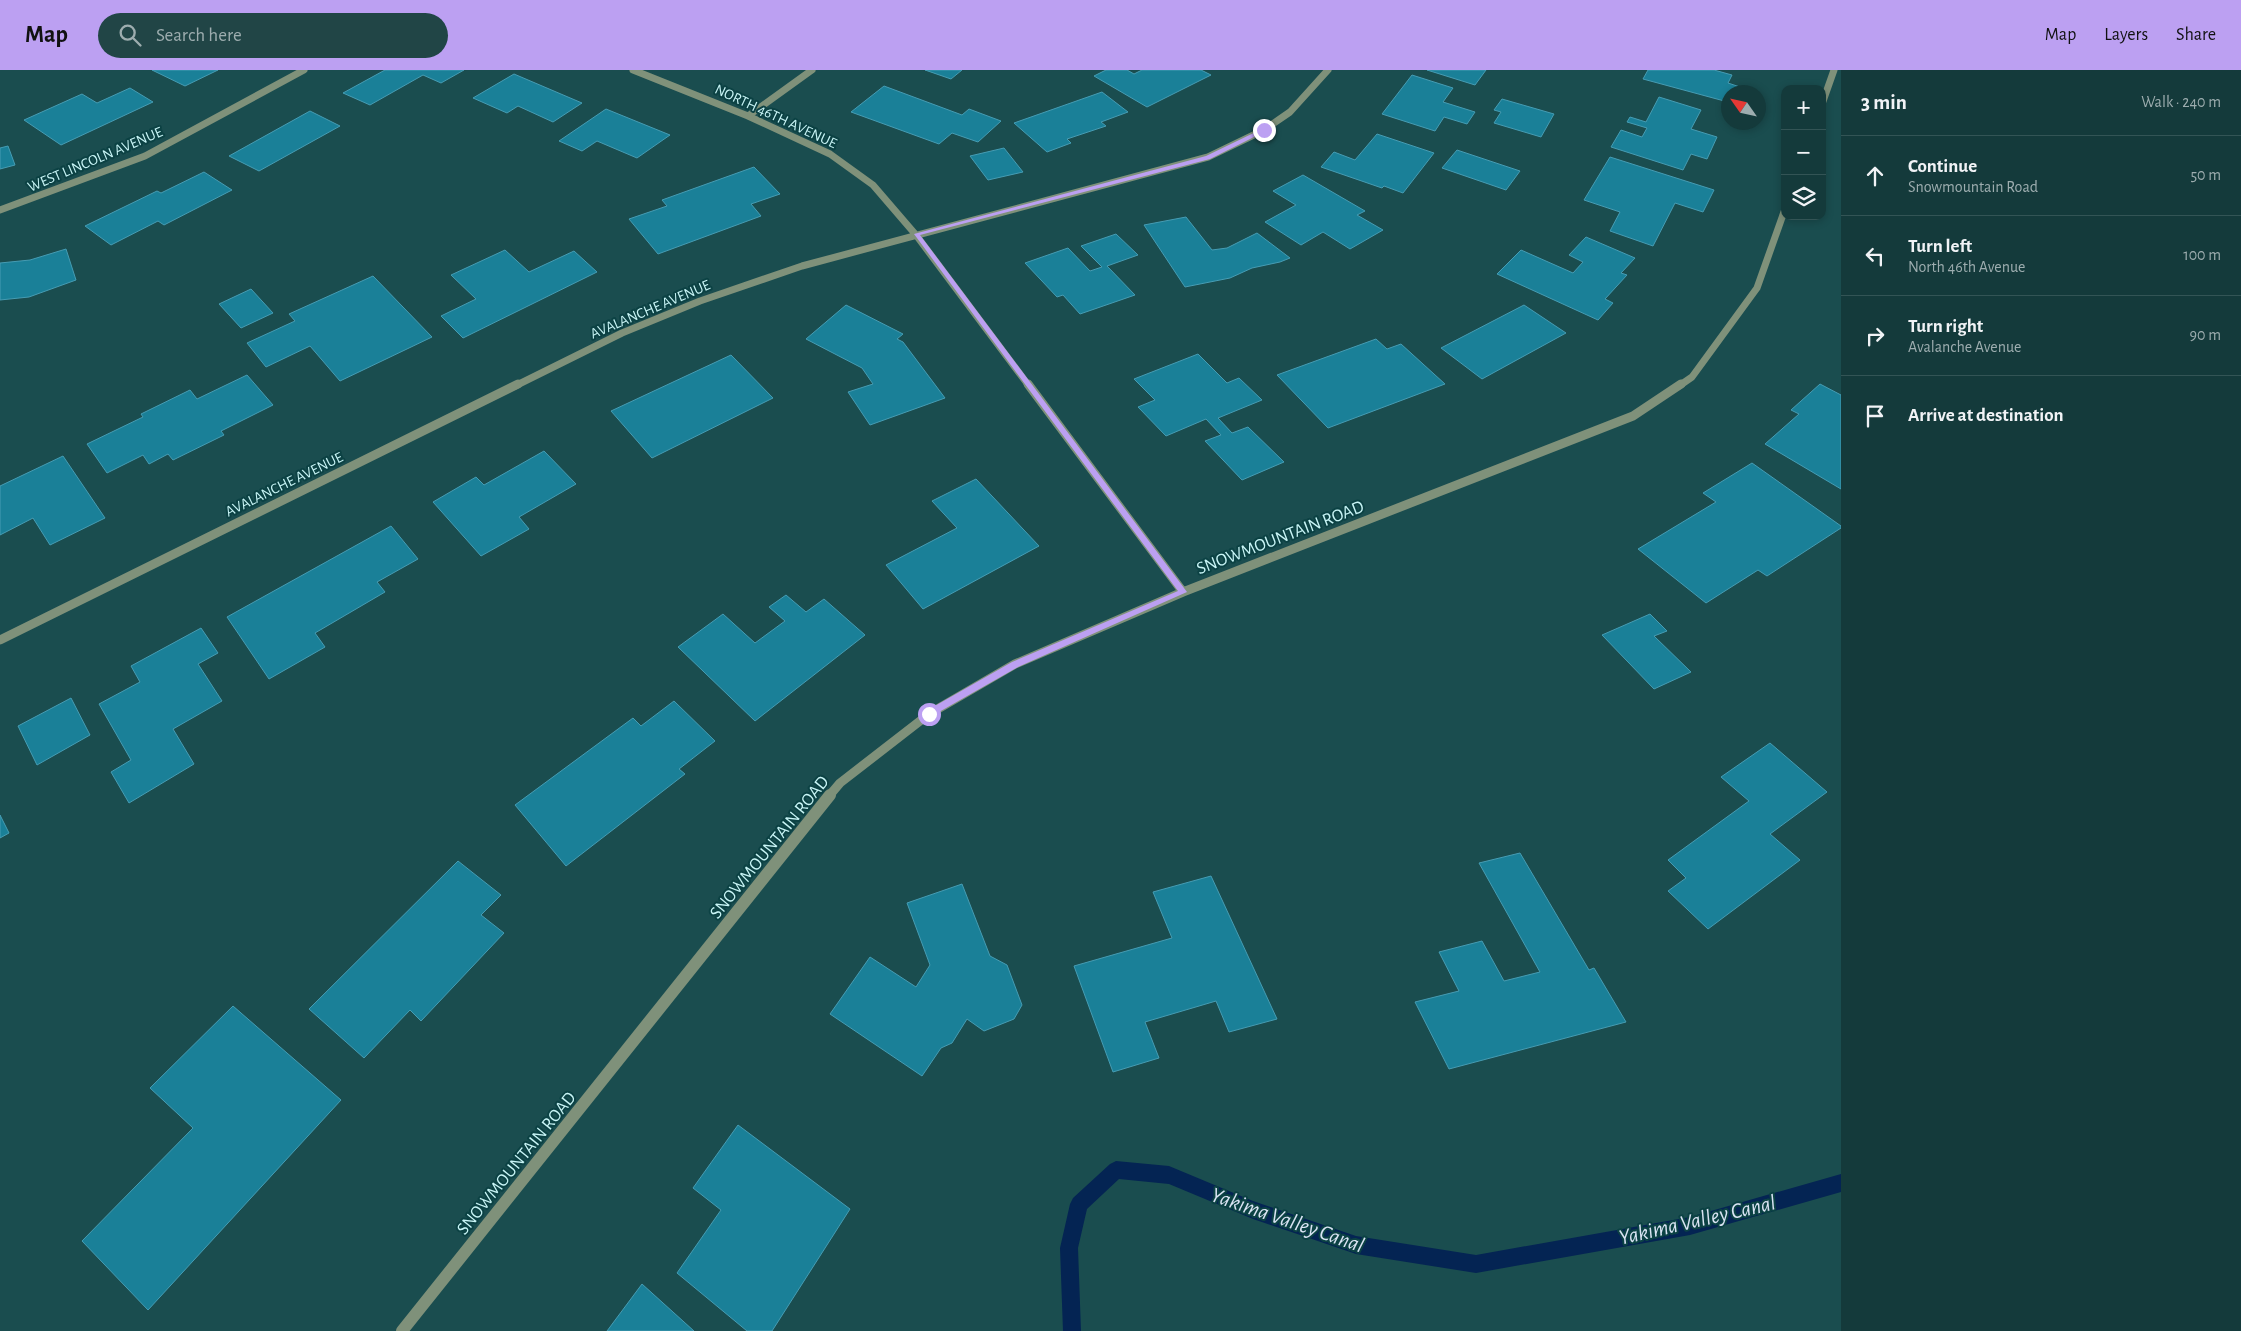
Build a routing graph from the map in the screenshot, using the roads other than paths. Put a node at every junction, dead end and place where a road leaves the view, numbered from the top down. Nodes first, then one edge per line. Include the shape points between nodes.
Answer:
1 (304, 70) edge
2 (633, 70) edge
3 (812, 70) edge
4 (1328, 70) edge
5 (1834, 70) edge
6 (1826, 93) edge
7 (748, 116) junction
8 (0, 210) edge
9 (1781, 220) edge
10 (916, 234) junction
11 (1183, 592) junction
12 (0, 640) edge
13 (402, 1331) edge

1 - 8 street, WEST LINCOLN AVENUE via 145,156
2 - 7 street, NORTH 46TH AVENUE
3 - 7 street
4 - 10 street, AVALANCHE AVENUE via 1290,112 1264,130 1208,157
5 - 6 street
7 - 10 street, NORTH 46TH AVENUE via 830,154 873,185
9 - 11 street, SNOWMOUNTAIN ROAD via 1757,288 1714,349 1692,377 1633,416
10 - 11 street, NORTH 46TH AVENUE
10 - 12 street, AVALANCHE AVENUE via 802,266 622,333
11 - 13 street, SNOWMOUNTAIN ROAD via 1015,664 929,714 840,783

